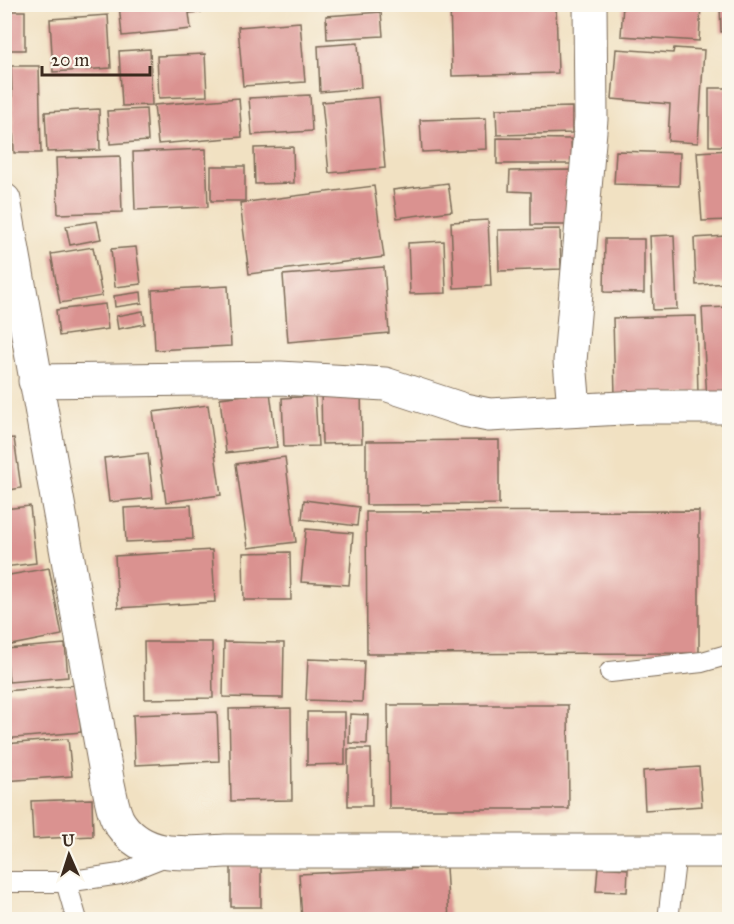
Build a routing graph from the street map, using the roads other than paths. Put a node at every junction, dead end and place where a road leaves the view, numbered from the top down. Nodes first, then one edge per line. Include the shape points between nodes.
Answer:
1 (590, 4) edge
2 (4, 200) edge
3 (15, 312) edge
4 (34, 381) junction
5 (729, 407) edge
6 (574, 410) junction
7 (729, 654) edge
8 (610, 672) dead end
9 (729, 851) edge
10 (676, 852) junction
11 (171, 854) junction
12 (4, 882) edge
13 (66, 882) junction
14 (77, 920) edge
15 (669, 920) edge

1 - 6 street via 591,119 570,361
2 - 3 street
3 - 4 street
4 - 6 street via 304,379 385,384 464,410 489,414
4 - 11 street via 108,784 119,824 140,844
5 - 6 street
7 - 8 lane via 702,662
9 - 10 street
10 - 11 street
10 - 15 lane
11 - 13 lane via 120,874
12 - 13 lane
13 - 14 lane

